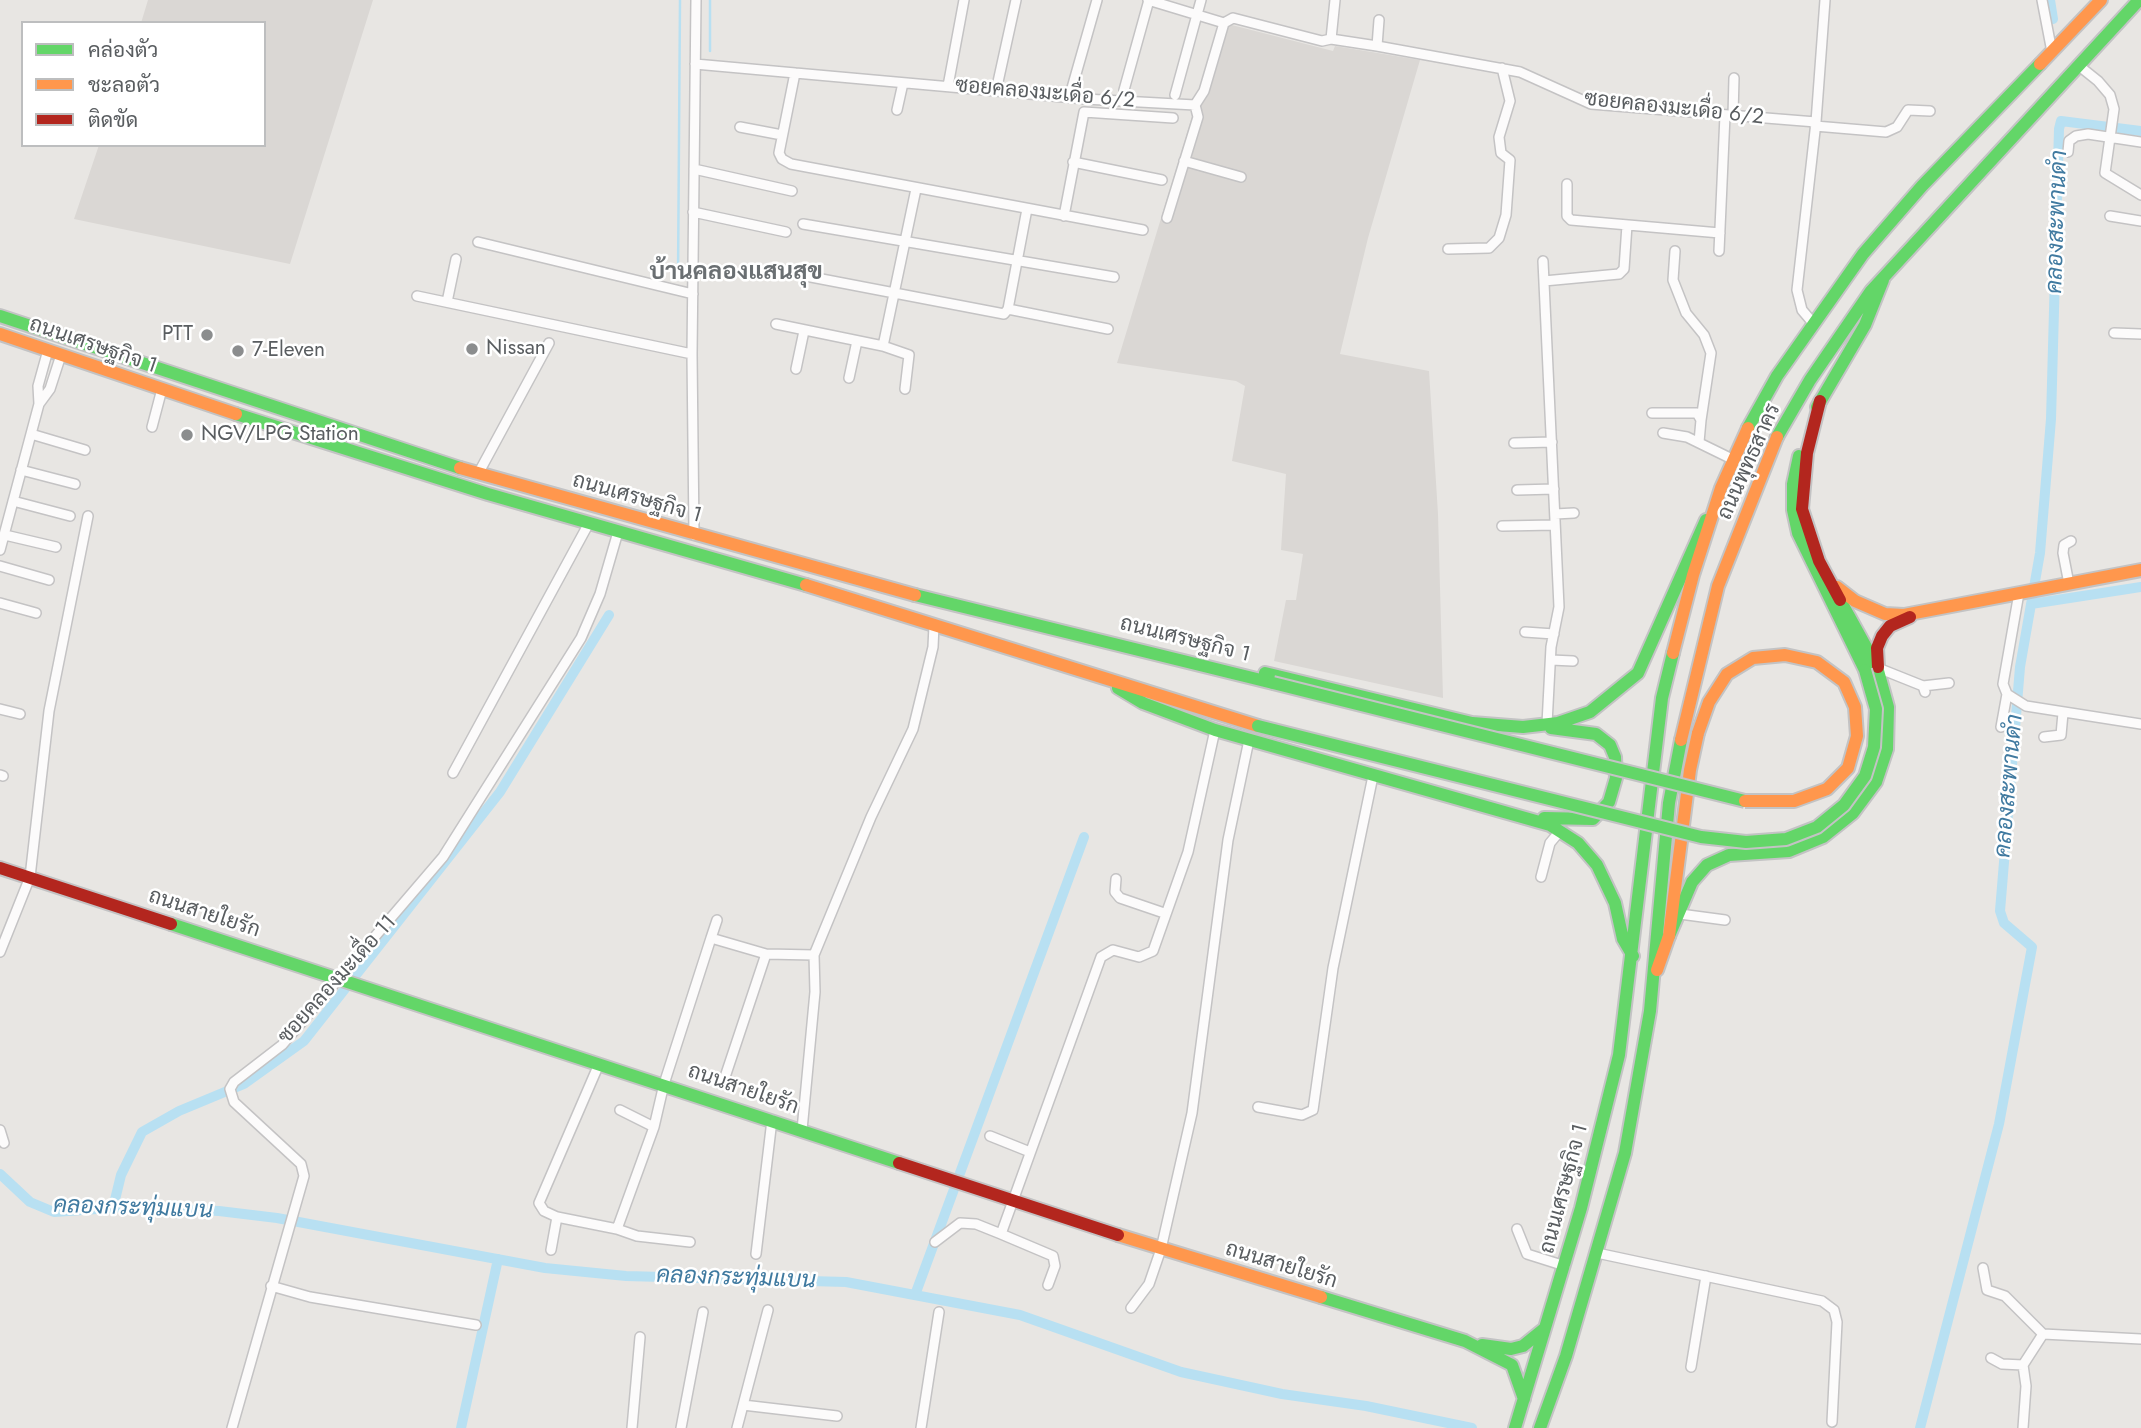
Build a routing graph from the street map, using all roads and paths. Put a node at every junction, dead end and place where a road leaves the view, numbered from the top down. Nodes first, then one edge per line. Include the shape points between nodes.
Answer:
1 (696, 0) edge
2 (964, 0) edge
3 (1016, 0) edge
4 (1097, 0) edge
5 (1149, 0) edge
6 (1201, 0) edge
7 (1335, 0) edge
8 (1825, 0) edge
9 (2042, 0) edge
10 (2101, 0) edge
11 (2139, 0) edge
12 (1197, 14) junction
13 (1379, 20) dead end
14 (1224, 23) junction
15 (1331, 39) junction
16 (1377, 46) junction
17 (2052, 52) junction
18 (695, 64) junction
19 (2078, 65) junction
20 (1502, 68) junction
21 (795, 73) junction
22 (1734, 78) dead end
23 (904, 83) junction
24 (948, 86) junction
25 (1072, 88) dead end
26 (1124, 90) dead end
27 (996, 91) junction
28 (1175, 95) dead end
29 (1195, 105) junction
30 (897, 110) dead end
31 (1930, 111) dead end
32 (1729, 115) junction
33 (1173, 118) dead end
34 (1816, 124) junction
35 (740, 127) dead end
36 (782, 135) junction
37 (2112, 136) junction
38 (2141, 142) edge
39 (2068, 152) dead end
40 (1184, 161) junction
41 (1073, 162) junction
42 (694, 169) junction
43 (1241, 177) dead end
44 (1162, 180) dead end
45 (1567, 184) dead end
46 (916, 189) junction
47 (792, 191) dead end
48 (2141, 195) edge
49 (1027, 209) junction
50 (693, 212) junction
51 (1064, 216) junction
52 (2110, 216) dead end
53 (1167, 218) dead end
54 (2141, 221) edge
55 (803, 224) dead end
56 (1626, 225) junction
57 (1143, 230) dead end
58 (786, 232) dead end
59 (1720, 233) junction
60 (905, 241) junction
61 (478, 242) dead end
62 (1448, 249) dead end
63 (1675, 251) dead end
64 (1719, 251) dead end
65 (456, 259) dead end
66 (1018, 260) junction
67 (1543, 261) dead end
68 (785, 272) dead end
69 (1886, 274) junction
70 (1114, 277) dead end
71 (1544, 281) junction
72 (895, 293) junction
73 (693, 294) junction
74 (417, 296) dead end
75 (447, 302) junction
76 (1008, 309) junction
77 (0, 316) edge
78 (1813, 323) junction
79 (776, 324) dead end
80 (1108, 329) dead end
81 (804, 331) junction
82 (2114, 333) dead end
83 (0, 334) edge
84 (2141, 334) edge
85 (857, 341) junction
86 (549, 343) dead end
87 (883, 346) junction
88 (48, 350) junction
89 (692, 354) junction
90 (61, 355) junction
91 (796, 369) dead end
92 (849, 378) dead end
93 (905, 389) dead end
94 (162, 390) junction
95 (1820, 401) junction
96 (39, 404) junction
97 (1652, 413) dead end
98 (1701, 420) junction
99 (152, 427) dead end
100 (1663, 432) dead end
101 (31, 434) junction
102 (1552, 442) junction
103 (1699, 442) junction
104 (1514, 443) dead end
105 (85, 450) dead end
106 (1734, 460) junction
107 (21, 470) junction
108 (478, 474) junction
109 (492, 478) junction
110 (75, 484) dead end
111 (1721, 488) junction
112 (1554, 489) junction
113 (1517, 490) dead end
114 (488, 494) junction
115 (13, 501) junction
116 (1574, 513) dead end
117 (1555, 514) junction
118 (70, 516) dead end
119 (88, 516) dead end
120 (589, 523) junction
121 (1555, 525) junction
122 (1502, 526) dead end
123 (618, 532) junction
124 (5, 535) junction
125 (694, 535) junction
126 (2071, 541) dead end
127 (0, 547) edge
128 (57, 547) dead end
129 (0, 566) edge
130 (2141, 570) edge
131 (1828, 576) junction
132 (49, 580) dead end
133 (2069, 584) junction
134 (2020, 593) junction
135 (0, 603) edge
136 (36, 612) dead end
137 (1923, 612) junction
138 (934, 625) junction
139 (1524, 632) dead end
140 (1554, 634) junction
141 (1131, 647) junction
142 (1551, 660) junction
143 (1573, 661) dead end
144 (1874, 671) junction
145 (1109, 682) junction
146 (1949, 683) dead end
147 (2007, 694) junction
148 (0, 709) edge
149 (2063, 713) junction
150 (20, 715) dead end
151 (1547, 724) junction
152 (2141, 724) edge
153 (1523, 727) junction
154 (2001, 727) dead end
155 (1215, 730) junction
156 (2045, 737) dead end
157 (1249, 740) junction
158 (453, 774) dead end
159 (1373, 776) junction
160 (1513, 813) junction
161 (1560, 831) junction
162 (0, 868) edge
163 (30, 877) junction
164 (1541, 877) dead end
165 (1116, 879) dead end
166 (1164, 913) junction
167 (1680, 914) junction
168 (717, 920) dead end
169 (1725, 920) dead end
170 (1669, 936) junction
171 (711, 938) junction
172 (0, 952) edge
173 (766, 954) junction
174 (814, 956) junction
175 (1633, 956) junction
176 (1655, 973) junction
177 (338, 978) junction
178 (599, 1064) junction
179 (726, 1077) dead end
180 (664, 1084) junction
181 (1258, 1107) dead end
182 (620, 1110) dead end
183 (772, 1121) junction
184 (654, 1127) junction
185 (0, 1130) edge
186 (802, 1130) junction
187 (990, 1136) dead end
188 (4, 1143) dead end
189 (1030, 1152) junction
190 (1014, 1200) junction
191 (557, 1217) junction
192 (617, 1229) junction
193 (1517, 1229) dead end
194 (1001, 1234) junction
195 (690, 1242) dead end
196 (935, 1242) dead end
197 (1161, 1249) junction
198 (551, 1250) dead end
199 (1597, 1253) junction
200 (756, 1254) dead end
201 (1564, 1266) junction
202 (1983, 1268) dead end
203 (1706, 1276) junction
204 (1048, 1285) dead end
205 (271, 1286) junction
206 (1131, 1308) dead end
207 (768, 1310) dead end
208 (703, 1312) dead end
209 (939, 1312) dead end
210 (476, 1325) dead end
211 (1547, 1326) junction
212 (2043, 1334) junction
213 (640, 1337) dead end
214 (2141, 1339) edge
215 (1474, 1344) junction
216 (1991, 1358) dead end
217 (2023, 1365) junction
218 (1691, 1367) dead end
219 (1524, 1399) junction
220 (743, 1405) junction
221 (837, 1416) dead end
222 (1832, 1422) dead end
223 (1541, 1425) edge
224 (232, 1428) edge
225 (632, 1428) edge
226 (681, 1428) edge
227 (737, 1428) edge
228 (921, 1428) edge
229 (1515, 1428) edge
230 (2023, 1428) edge

1 - 18 street
2 - 24 street
3 - 27 street
4 - 25 street
5 - 12 street, ซอยคลองมะเดื่อ 6/2
5 - 26 street
6 - 12 street
7 - 15 street
8 - 34 street
9 - 17 street
10 - 17 main road, ถนนพุทธสาคร
11 - 19 main road, ถนนพุทธสาคร
12 - 14 street, ซอยคลองมะเดื่อ 6/2
12 - 28 street
13 - 16 street
14 - 15 street, ซอยคลองมะเดื่อ 6/2 via 1233,18 1322,41
14 - 29 street via 1204,91
15 - 16 street, ซอยคลองมะเดื่อ 6/2
16 - 20 street, ซอยคลองมะเดื่อ 6/2
17 - 78 main road, ถนนพุทธสาคร via 1863,254
18 - 21 street, ซอยคลองมะเดื่อ 6/2
18 - 42 street
19 - 37 street via 2110,95
19 - 69 main road, ถนนพุทธสาคร
20 - 32 street, ซอยคลองมะเดื่อ 6/2 via 1530,76 1580,102
20 - 62 street via 1510,101 1499,137 1501,153 1510,160 1506,215 1499,237 1489,248
21 - 23 street, ซอยคลองมะเดื่อ 6/2
21 - 36 street
22 - 32 street
23 - 24 street, ซอยคลองมะเดื่อ 6/2
23 - 30 street
24 - 27 street, ซอยคลองมะเดื่อ 6/2
27 - 29 street, ซอยคลองมะเดื่อ 6/2
29 - 40 street via 1198,117
31 - 34 street, ซอยคลองมะเดื่อ 6/2 via 1908,110 1897,127 1886,132
32 - 34 street, ซอยคลองมะเดื่อ 6/2
32 - 59 street
33 - 41 street via 1084,112
34 - 78 street via 1797,290 1802,310
35 - 36 street
36 - 46 street via 779,153 791,164
37 - 38 street
37 - 39 street via 2076,136 2069,141
37 - 48 street via 2105,173
40 - 43 street
40 - 53 street
41 - 44 street
41 - 51 street
42 - 47 street
42 - 50 street
45 - 56 street via 1567,216 1571,220
46 - 49 street
46 - 60 street
49 - 51 street
49 - 66 street
50 - 58 street
50 - 73 street
51 - 57 street
52 - 54 street
55 - 60 street
56 - 59 street
56 - 71 street via 1624,269 1619,274
59 - 64 street
60 - 66 street
60 - 72 street
61 - 73 street
63 - 98 street via 1673,280 1686,313 1704,335 1711,353
65 - 75 street
66 - 70 street
66 - 76 street
67 - 71 street
68 - 72 street
69 - 95 main road via 1865,325
69 - 176 main road, ถนนพุทธสาคร via 1856,311 1777,437 1718,586 1669,803
71 - 102 street
72 - 76 street via 1004,314
72 - 87 street
73 - 89 street
74 - 75 street
75 - 89 street
76 - 80 street
77 - 108 main road, ถนนเศรษฐกิจ 1
78 - 106 main road, ถนนพุทธสาคร via 1777,376
79 - 81 street
81 - 85 street
81 - 91 street
82 - 84 street
83 - 88 main road, ถนนเศรษฐกิจ 1
85 - 87 street
85 - 92 street
86 - 108 street
87 - 93 street via 909,355
88 - 90 main road, ถนนเศรษฐกิจ 1
88 - 96 street via 38,386
89 - 125 street
90 - 94 main road, ถนนเศรษฐกิจ 1
90 - 96 street via 50,389
94 - 99 street
94 - 114 main road, ถนนเศรษฐกิจ 1
95 - 131 main road via 1807,453 1802,509
95 - 144 main road via 1802,445 1793,484 1793,510 1811,565
96 - 101 street
97 - 98 street via 1698,413
98 - 103 street
100 - 103 street
101 - 105 street
101 - 107 street
102 - 104 street
102 - 112 street
103 - 106 street
106 - 111 main road, ถนนพุทธสาคร
107 - 110 street
107 - 115 street
108 - 109 main road, ถนนเศรษฐกิจ 1
109 - 114 main road
109 - 125 main road, ถนนเศรษฐกิจ 1
111 - 151 main road via 1638,673 1590,712
111 - 175 main road, ถนนพุทธสาคร via 1662,698
112 - 113 street
112 - 117 street
114 - 120 main road, ถนนเศรษฐกิจ 1
115 - 118 street
115 - 124 street
116 - 117 street
117 - 121 street
119 - 163 street via 49,710
120 - 123 main road, ถนนเศรษฐกิจ 1
120 - 158 street
121 - 122 street
121 - 140 street via 1559,607
123 - 138 main road, ถนนเศรษฐกิจ 1
123 - 177 street, ซอยคลองมะเดื่อ 11 via 592,616 559,673 443,857
124 - 127 street
124 - 128 street
125 - 141 main road, ถนนเศรษฐกิจ 1 via 958,607
126 - 133 street via 2064,545
129 - 132 street
130 - 133 main road
131 - 137 main road via 1850,598 1885,614
131 - 144 main road
133 - 134 main road
134 - 137 main road
134 - 147 street via 2003,684
135 - 136 street
137 - 144 main road via 1890,626 1877,648
138 - 145 main road, ถนนเศรษฐกิจ 1
138 - 174 street via 913,729
139 - 140 street
140 - 142 street
141 - 153 main road via 1171,651 1472,723
141 - 170 main road, ถนนเศรษฐกิจ 1, bridge via 1273,683 1704,793 1760,803 1794,801 1827,789 1849,768 1857,736 1855,707 1844,682 1817,662 1785,655 1753,658 1727,674 1709,702 1698,733
142 - 143 street
142 - 151 street
144 - 145 main road, ถนนเศรษฐกิจ 1, bridge via 1874,747 1865,776 1844,805 1817,827 1786,839 1746,842 1701,837 1258,726
144 - 146 street via 1924,689
144 - 167 main road via 1888,707 1886,749 1876,782 1853,813 1823,837 1789,851 1717,858 1692,882
145 - 155 main road via 1143,703
147 - 149 street via 2026,706
147 - 154 street
148 - 150 street
149 - 152 street
149 - 156 street via 2061,735
151 - 153 main road
153 - 160 main road via 1596,734 1610,745 1616,778 1609,802 1593,819
155 - 157 main road
155 - 166 street via 1188,852
157 - 159 main road
157 - 197 street via 1228,840 1192,1113
159 - 160 main road
159 - 181 street via 1333,968 1312,1110 1302,1115
160 - 161 main road
161 - 164 street via 1550,843
161 - 175 main road via 1597,865
162 - 163 main road, ถนนสายใยรัก
163 - 172 street
163 - 177 main road, ถนนสายใยรัก
165 - 166 street via 1119,898
166 - 189 street via 1149,955 1113,950 1101,957
167 - 169 street
167 - 170 main road
168 - 171 street
170 - 176 main road
171 - 173 street
171 - 180 street
173 - 174 street
173 - 179 street
174 - 186 street
175 - 201 main road, ถนนเศรษฐกิจ 1 via 1619,1055
176 - 199 main road via 1625,1153
177 - 178 main road, ถนนสายใยรัก
177 - 205 street, ซอยคลองมะเดื่อ 11 via 282,1045 230,1089 234,1102 301,1164 304,1176
178 - 180 main road, ถนนสายใยรัก
178 - 191 street via 540,1197 540,1208
180 - 183 main road, ถนนสายใยรัก
180 - 184 street
182 - 184 street
183 - 186 main road, ถนนสายใยรัก
183 - 200 street
184 - 192 street
185 - 188 street
186 - 190 main road, ถนนสายใยรัก
187 - 189 street
189 - 190 street
190 - 194 street
190 - 197 main road, ถนนสายใยรัก
191 - 192 street
191 - 198 street
192 - 195 street
193 - 201 street via 1527,1254
194 - 196 street via 960,1223
194 - 204 street via 1053,1255 1055,1266
197 - 206 street via 1149,1284
197 - 215 main road, ถนนสายใยรัก
199 - 203 street
199 - 223 main road
201 - 211 main road, ถนนเศรษฐกิจ 1
202 - 212 street via 1987,1290 2005,1296
203 - 218 street
203 - 222 street via 1822,1301 1834,1310
205 - 210 street via 310,1297
205 - 224 street, ซอยคลองมะเดื่อ 11
207 - 220 street
208 - 226 street
209 - 228 street
211 - 215 main road, ถนนสายใยรัก via 1523,1346 1511,1349
211 - 219 main road, ถนนเศรษฐกิจ 1
212 - 214 street
212 - 217 street
213 - 225 street
215 - 219 main road, ถนนสายใยรัก via 1513,1365
216 - 217 street via 2002,1364
217 - 230 street
219 - 229 main road, ถนนเศรษฐกิจ 1
220 - 221 street
220 - 227 street

